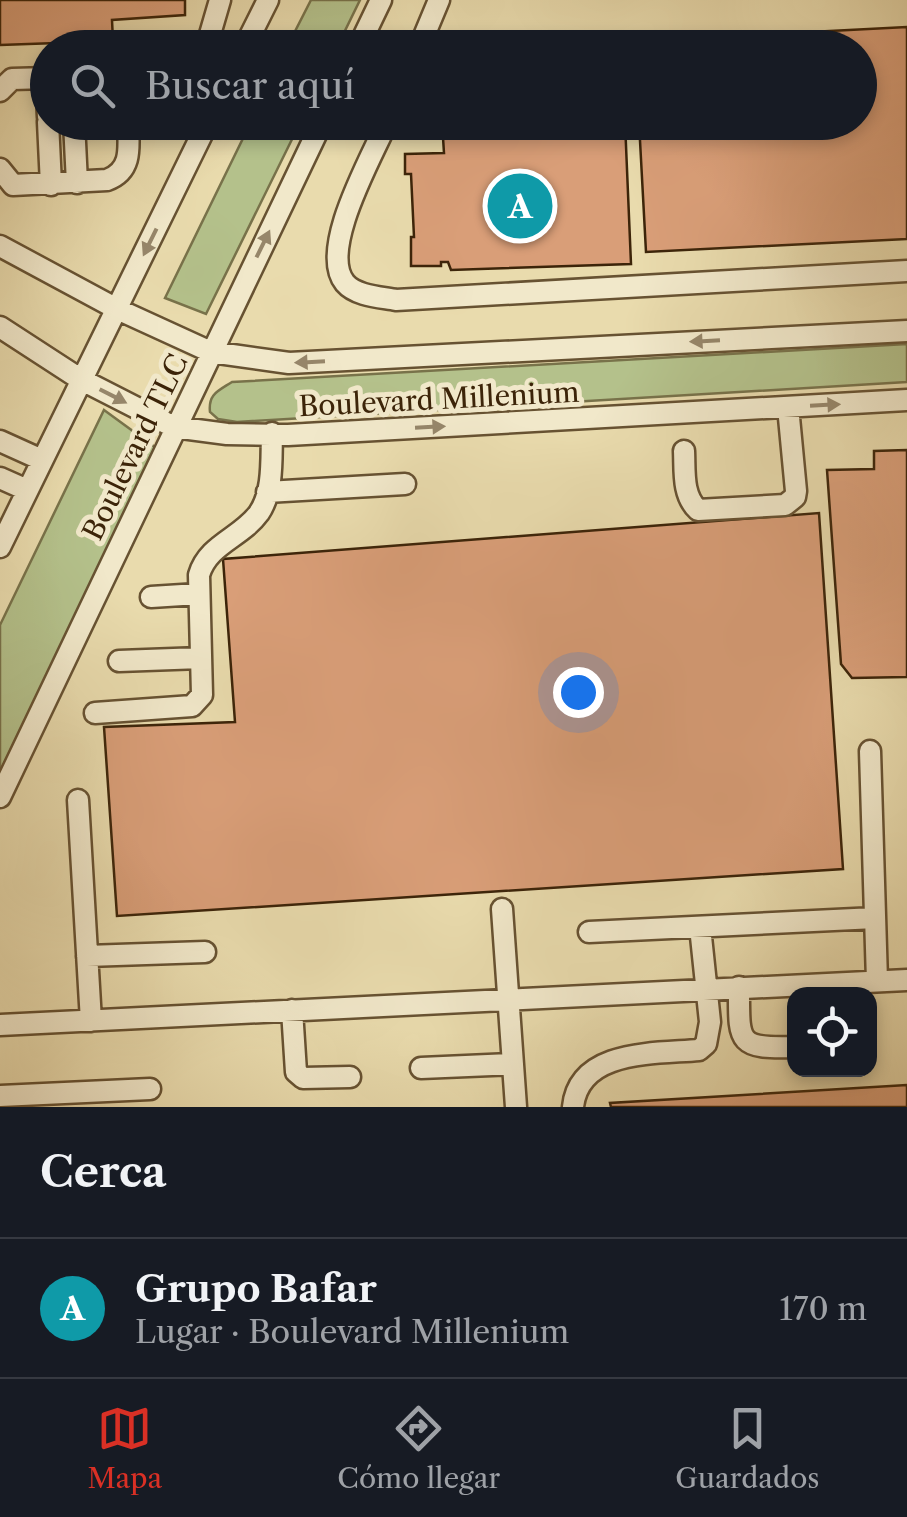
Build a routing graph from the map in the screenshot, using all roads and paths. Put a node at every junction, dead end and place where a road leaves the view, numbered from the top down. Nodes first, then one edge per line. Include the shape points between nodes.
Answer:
1 (220, 0) edge
2 (268, 0) edge
3 (381, 0) edge
4 (439, 0) edge
5 (211, 30) edge
6 (253, 30) edge
7 (367, 30) edge
8 (426, 30) edge
9 (30, 78) edge
10 (0, 90) edge
11 (49, 140) edge
12 (75, 140) edge
13 (131, 140) edge
14 (199, 140) edge
15 (313, 140) edge
16 (380, 140) edge
17 (0, 168) edge
18 (77, 183) junction
19 (51, 184) junction
20 (0, 246) edge
21 (907, 271) edge
22 (117, 309) junction
23 (0, 327) edge
24 (907, 331) edge
25 (211, 352) junction
26 (80, 379) junction
27 (907, 400) edge
28 (788, 407) junction
29 (174, 426) junction
30 (272, 433) junction
31 (0, 441) edge
32 (684, 450) dead end
33 (42, 460) junction
34 (0, 478) edge
35 (405, 484) dead end
36 (27, 490) junction
37 (268, 492) junction
38 (0, 547) edge
39 (198, 594) junction
40 (151, 597) dead end
41 (201, 658) junction
42 (119, 662) dead end
43 (95, 713) dead end
44 (870, 750) dead end
45 (0, 797) edge
46 (78, 800) dead end
47 (502, 909) dead end
48 (875, 918) junction
49 (700, 928) junction
50 (589, 932) dead end
51 (205, 952) dead end
52 (87, 956) junction
53 (907, 980) edge
54 (877, 981) junction
55 (739, 987) junction
56 (706, 989) junction
57 (508, 999) junction
58 (292, 1010) junction
59 (91, 1020) junction
60 (0, 1025) edge
61 (787, 1046) edge
62 (513, 1064) junction
63 (421, 1068) dead end
64 (350, 1076) dead end
65 (150, 1089) dead end
66 (0, 1096) edge
67 (516, 1107) edge
68 (573, 1107) edge

1 - 5 street
2 - 6 street
3 - 7 street
4 - 8 street
9 - 10 street via 12,79
11 - 19 street
12 - 18 street
13 - 18 street via 121,173
14 -> 22 street
25 -> 15 street, Boulevard TLC
16 - 21 street via 337,244 337,269 347,286 368,295 396,300
17 - 19 street via 14,184
18 - 19 street
20 - 22 street, Boulevard Millenium
22 - 25 street, Boulevard Millenium
22 - 26 street
23 - 26 street, Boulevard Millenium
24 -> 25 street, Boulevard Millenium via 289,363
25 - 29 street, Boulevard TLC
26 -> 29 street, Boulevard Millenium
26 - 33 street
28 -> 27 street, Boulevard Millenium
30 -> 28 street, Boulevard Millenium
28 - 32 street via 796,491 785,505 698,510 688,496
29 - 30 street, Boulevard Millenium
29 - 45 street, Boulevard TLC
30 - 37 street
31 - 33 street
33 - 36 street
34 - 36 street
35 - 37 street
36 - 38 street
37 - 39 street via 248,527 202,562
39 - 40 street
39 - 41 street
41 - 42 street
41 - 43 street via 202,695 192,706
44 - 48 street
46 - 52 street
47 - 57 street
48 - 49 street
48 - 54 street
49 - 50 street
49 - 56 street
51 - 52 street
52 - 59 street
53 - 54 street
54 - 55 street
55 - 56 street
55 - 61 street via 740,1030 748,1043
56 - 57 street
56 - 68 street via 710,1022 703,1048 601,1066 578,1084
57 - 58 street
57 - 62 street
58 - 59 street
58 - 64 street via 296,1072 303,1078
59 - 60 street
62 - 63 street
62 - 67 street
65 - 66 street

